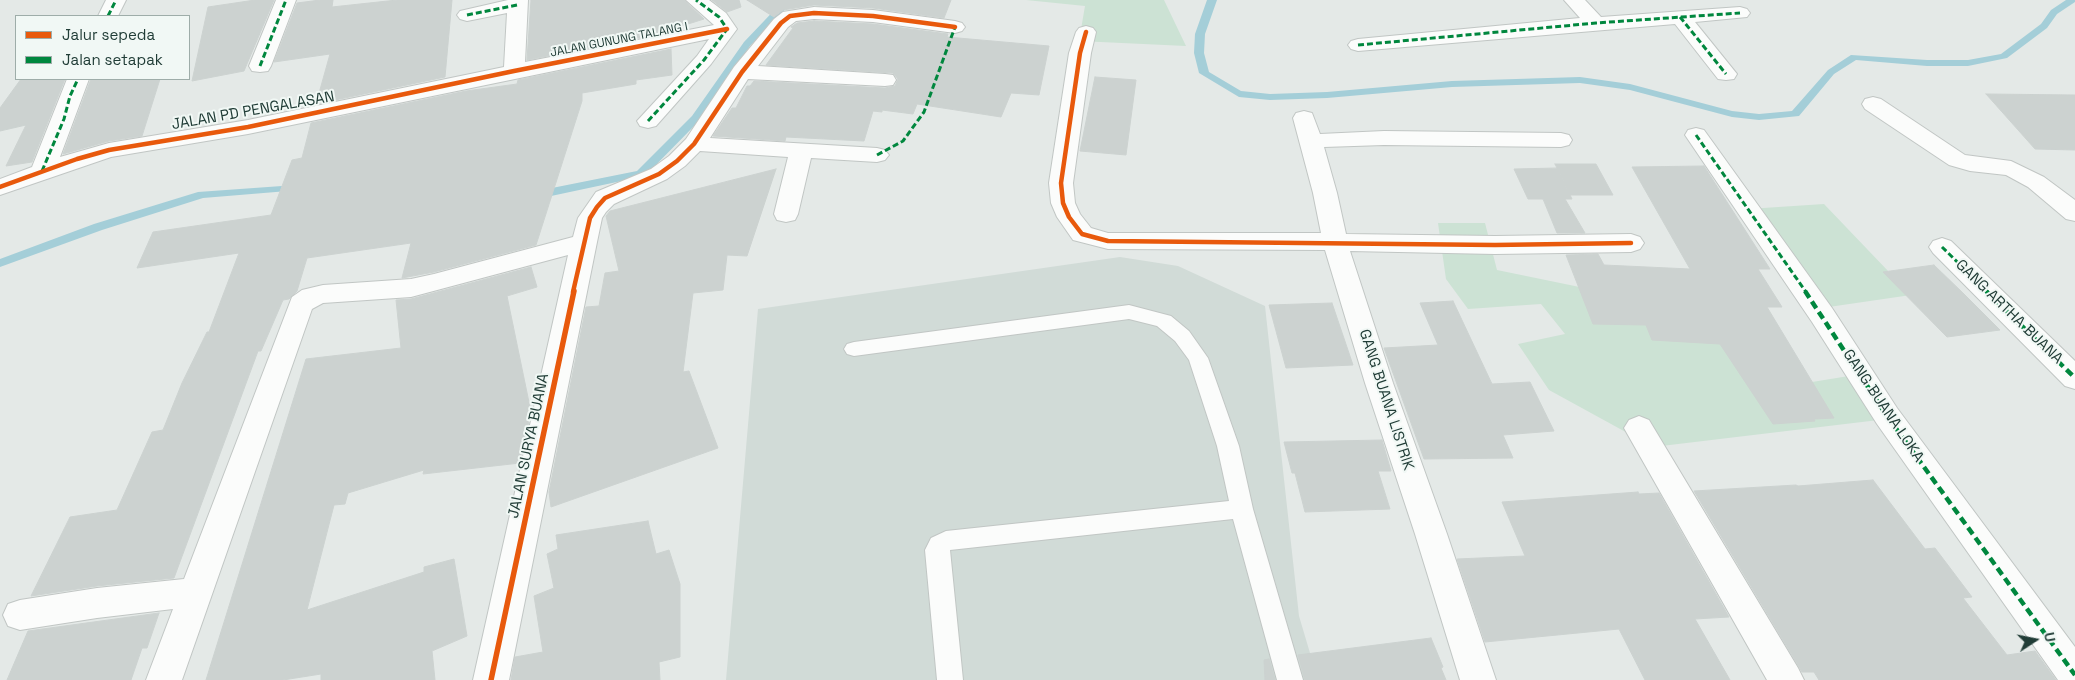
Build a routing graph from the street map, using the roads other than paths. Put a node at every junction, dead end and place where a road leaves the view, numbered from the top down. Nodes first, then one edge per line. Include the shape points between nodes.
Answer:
1 (116, 0) edge
2 (286, 0) edge
3 (696, 0) edge
4 (1574, 0) edge
5 (517, 3) edge
6 (1740, 13) dead end
7 (108, 15) edge
8 (467, 15) dead end
9 (1680, 17) junction
10 (1596, 23) junction
11 (955, 27) dead end
12 (727, 29) junction
13 (1086, 32) dead end
14 (1358, 45) dead end
15 (260, 66) dead end
16 (514, 70) junction
17 (742, 72) junction
18 (1726, 74) dead end
19 (78, 80) edge
20 (885, 80) dead end
21 (1873, 104) dead end
22 (648, 121) dead end
23 (1696, 134) dead end
24 (1561, 140) dead end
25 (694, 144) junction
26 (801, 151) junction
27 (877, 155) dead end
28 (42, 171) junction
29 (0, 187) edge
30 (2075, 212) edge
31 (786, 214) dead end
32 (587, 230) junction
33 (1335, 242) junction
34 (1631, 243) dead end
35 (1942, 247) dead end
36 (854, 349) dead end
37 (2075, 378) edge
38 (1639, 428) dead end
39 (1242, 509) junction
40 (197, 592) junction
41 (20, 615) dead end
42 (2075, 675) edge
43 (164, 680) edge
44 (491, 680) edge
45 (950, 680) edge
46 (1290, 680) edge
47 (1478, 680) edge
48 (1786, 680) edge

1 - 7 street
2 - 15 street
3 - 12 street via 719,17
4 - 10 street
5 - 8 street
5 - 16 street
6 - 9 street
9 - 10 street
9 - 18 street
10 - 14 street
11 - 17 street via 873,16 804,13 785,20
12 - 16 street, JALAN GUNUNG TALANG I
12 - 22 street via 704,60
13 - 33 street via 1061,183 1062,203 1082,234 1108,241
16 - 28 street, JALAN PD PENGALASAN via 248,127 109,150
17 - 20 street
17 - 25 street
19 - 28 street
21 - 30 street via 1957,160 2014,170 2036,182
23 - 42 street, GANG BUANA LOKA via 1822,316 1886,416
24 - 33 street, GANG BUANA LISTRIK via 1384,138 1307,129
25 - 26 street
25 - 32 street via 659,174 605,198
26 - 27 street
26 - 31 street
28 - 29 street, JALAN PD PENGALASAN
32 - 40 street via 434,283 411,288 323,294 301,304
32 - 44 street, JALAN SURYA BUANA
33 - 34 street
33 - 47 street, GANG BUANA LISTRIK
35 - 37 street, GANG ARTHA BUANA
36 - 39 lane via 1129,312 1164,321 1182,336 1198,358 1228,446
38 - 48 street
39 - 45 lane via 980,536 939,545
39 - 46 lane
40 - 41 street
40 - 43 street

